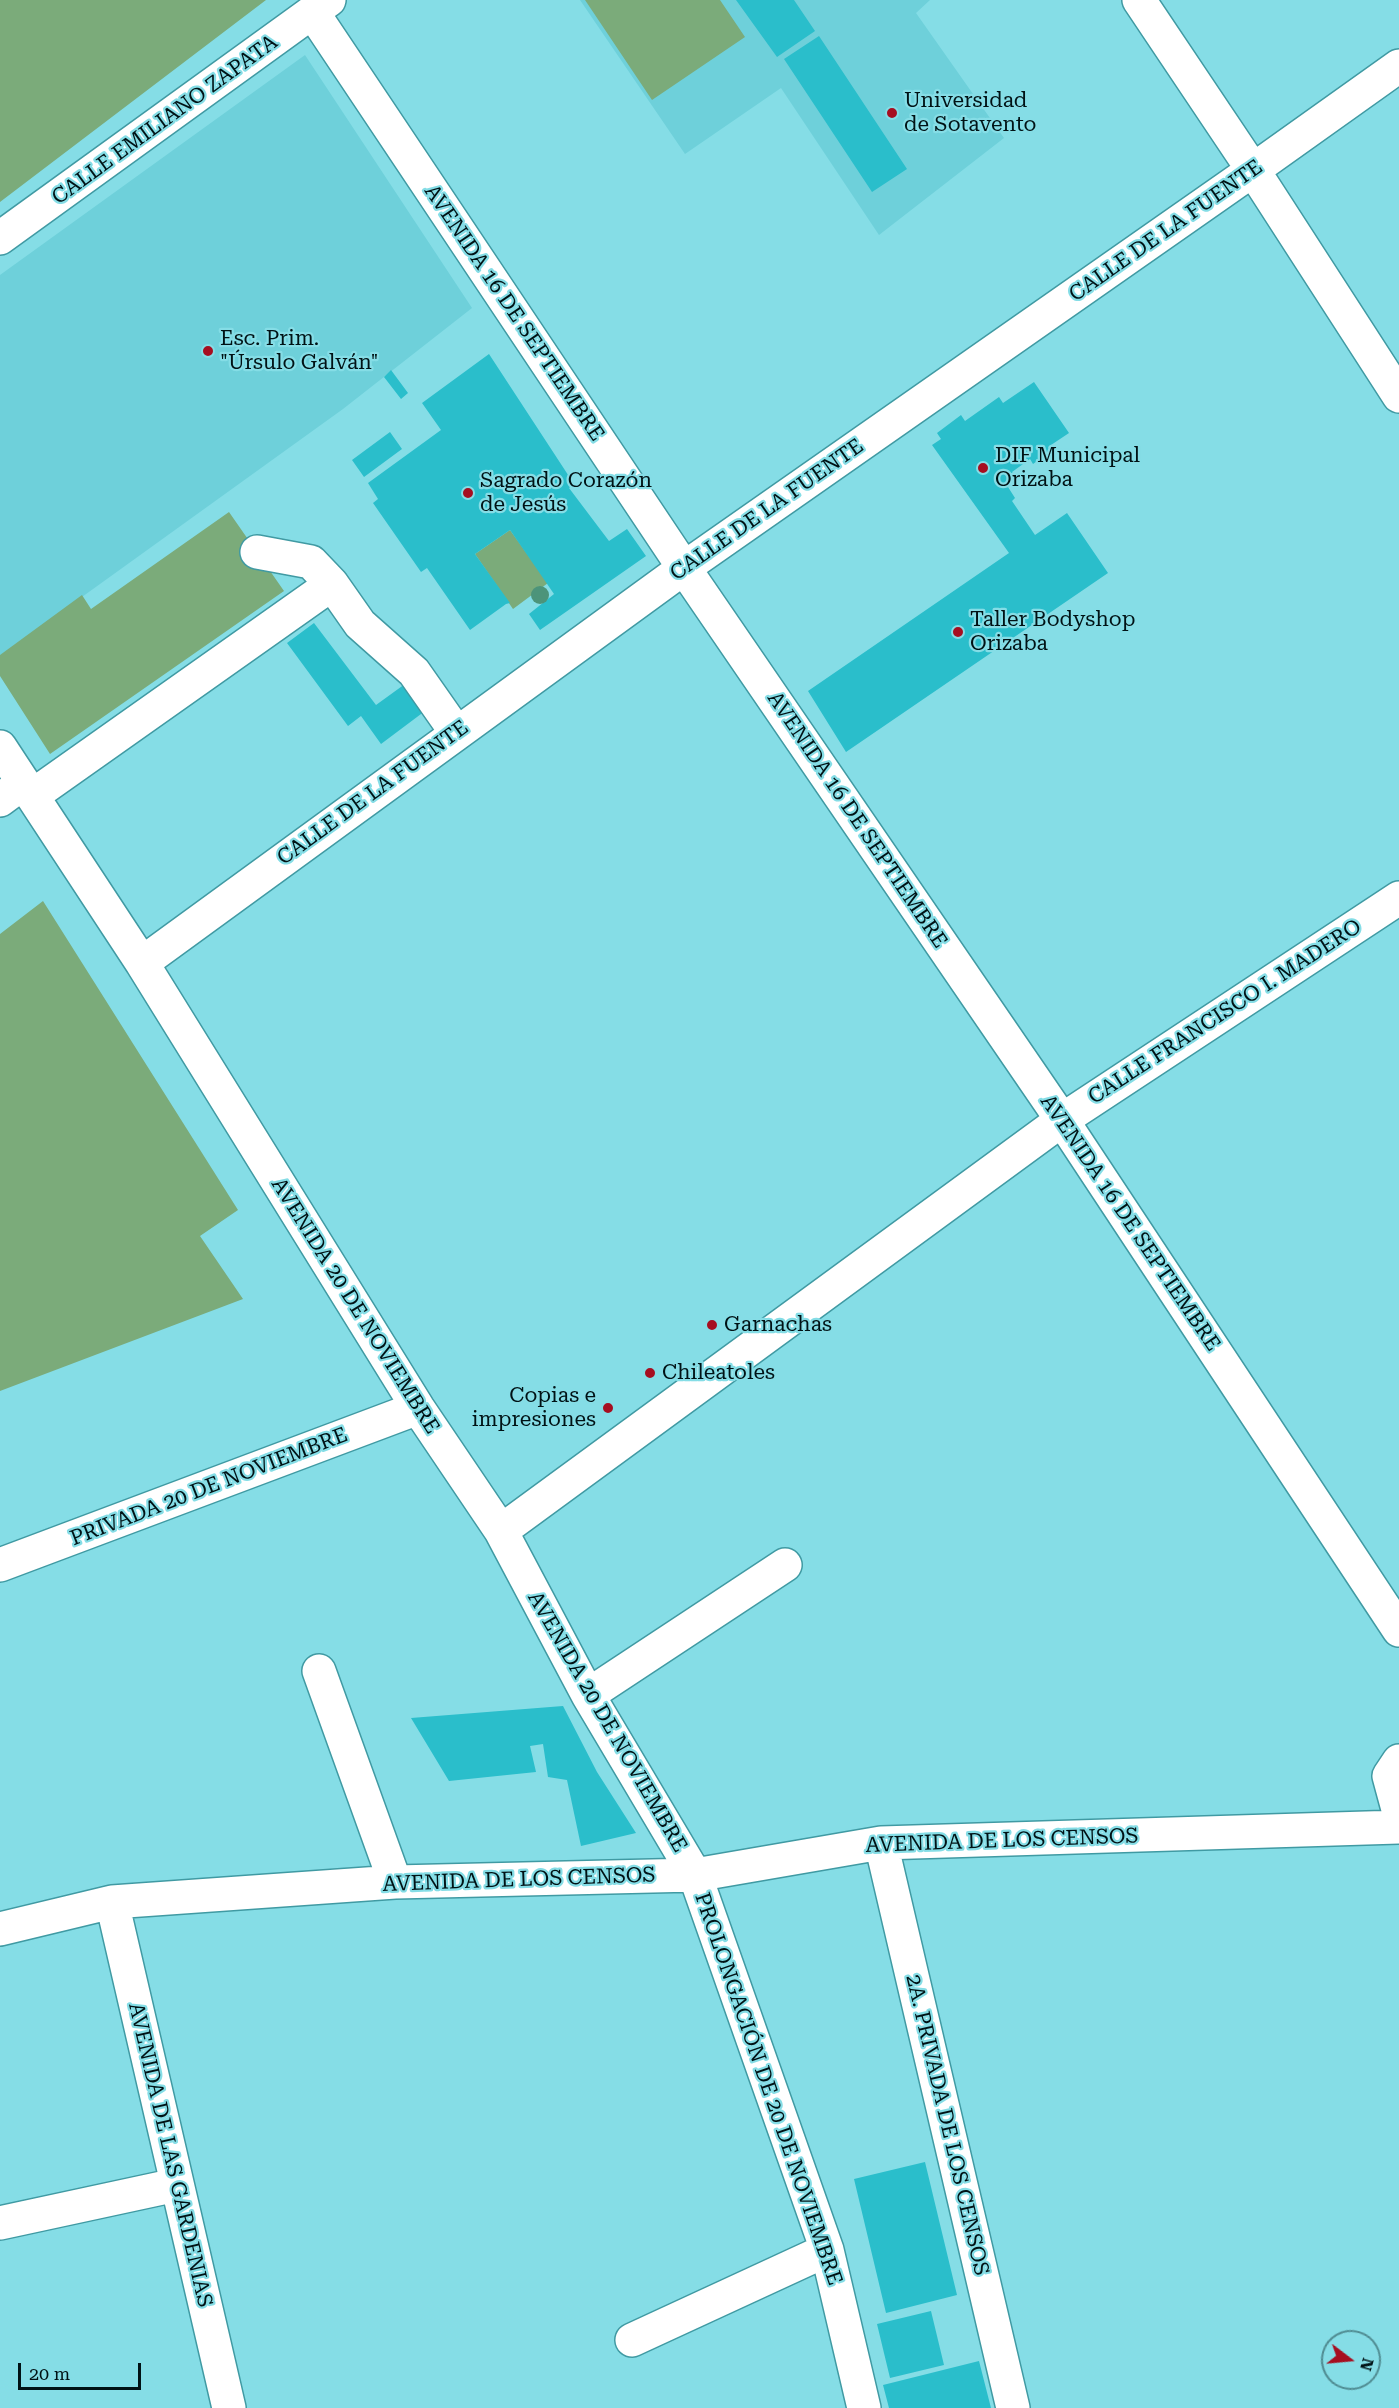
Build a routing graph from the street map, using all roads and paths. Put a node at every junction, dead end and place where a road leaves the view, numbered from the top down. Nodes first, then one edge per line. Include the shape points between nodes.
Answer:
1 (1139, 0) edge
2 (321, 6) edge
3 (1399, 66) edge
4 (1253, 170) junction
5 (0, 238) edge
6 (1399, 396) edge
7 (257, 552) dead end
8 (684, 568) junction
9 (332, 584) junction
10 (456, 732) junction
11 (0, 747) edge
12 (19, 793) edge
13 (1399, 898) edge
14 (142, 963) junction
15 (1062, 1120) junction
16 (418, 1408) junction
17 (501, 1531) junction
18 (0, 1565) edge
19 (785, 1565) dead end
20 (1399, 1630) edge
21 (319, 1671) dead end
22 (588, 1695) junction
23 (1399, 1761) edge
24 (1399, 1813) edge
25 (1399, 1827) edge
26 (881, 1843) junction
27 (694, 1875) junction
28 (395, 1882) junction
29 (112, 1902) junction
30 (0, 1929) edge
31 (176, 2185) junction
32 (0, 2223) edge
33 (827, 2250) junction
34 (632, 2340) dead end
35 (229, 2408) edge
36 (864, 2408) edge
37 (1013, 2408) edge

1 - 4 street
2 - 5 street, CALLE EMILIANO ZAPATA
2 - 8 street, AVENIDA 16 DE SEPTIEMBRE
3 - 4 street, CALLE DE LA FUENTE
4 - 6 street
4 - 8 street, CALLE DE LA FUENTE
7 - 9 street via 311,562
8 - 10 street, CALLE DE LA FUENTE
8 - 15 street, AVENIDA 16 DE SEPTIEMBRE
9 - 10 street via 360,624 414,672
9 - 12 street via 182,703
10 - 14 street, CALLE DE LA FUENTE
11 - 12 street, AVENIDA 20 DE NOVIEMBRE
12 - 14 street, AVENIDA 20 DE NOVIEMBRE
13 - 15 street, CALLE FRANCISCO I. MADERO
14 - 16 street, AVENIDA 20 DE NOVIEMBRE
15 - 17 street, CALLE FRANCISCO I. MADERO
15 - 20 street, AVENIDA 16 DE SEPTIEMBRE
16 - 17 street, AVENIDA 20 DE NOVIEMBRE
16 - 18 street, PRIVADA 20 DE NOVIEMBRE
17 - 22 street, AVENIDA 20 DE NOVIEMBRE
19 - 22 street
21 - 28 street
22 - 27 street, AVENIDA 20 DE NOVIEMBRE
23 - 24 street via 1389,1776
25 - 26 street, AVENIDA DE LOS CENSOS
26 - 27 street, AVENIDA DE LOS CENSOS
26 - 37 street, 2A. PRIVADA DE LOS CENSOS
27 - 28 street, AVENIDA DE LOS CENSOS
27 - 33 street, PROLONGACIÓN DE 20 DE NOVIEMBRE
28 - 29 street, AVENIDA DE LOS CENSOS
29 - 30 street, AVENIDA DE LOS CENSOS
29 - 31 street, AVENIDA DE LAS GARDENIAS
31 - 32 street
31 - 35 street, AVENIDA DE LAS GARDENIAS
33 - 34 street
33 - 36 street, PROLONGACIÓN DE 20 DE NOVIEMBRE

